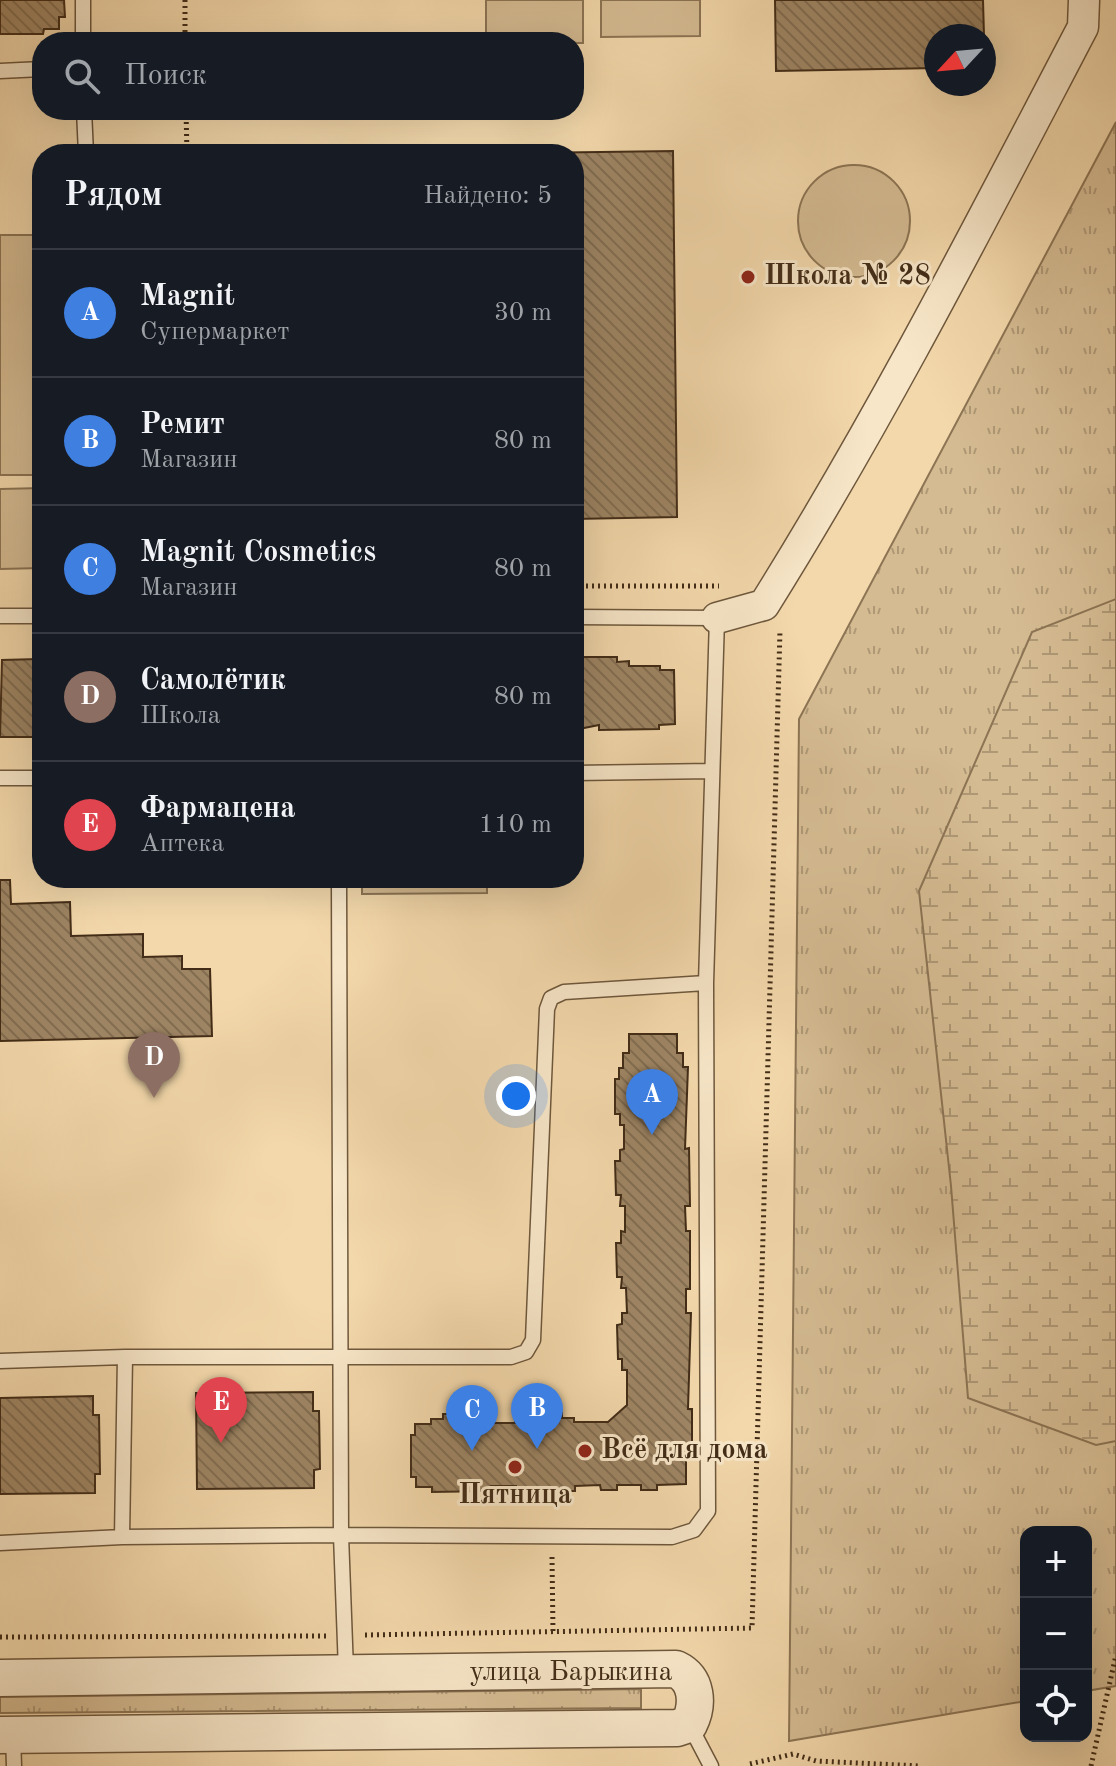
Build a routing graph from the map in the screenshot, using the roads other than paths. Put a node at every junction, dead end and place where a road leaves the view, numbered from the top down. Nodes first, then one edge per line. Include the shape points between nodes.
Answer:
1 (83, 0) edge
2 (1084, 0) edge
3 (83, 32) edge
4 (32, 69) edge
5 (0, 71) edge
6 (84, 120) edge
7 (86, 144) edge
8 (0, 616) edge
9 (32, 616) edge
10 (584, 617) edge
11 (717, 618) junction
12 (712, 771) junction
13 (584, 773) edge
14 (0, 778) edge
15 (32, 778) edge
16 (339, 888) edge
17 (706, 983) junction
18 (125, 1357) junction
19 (340, 1358) junction
20 (0, 1361) edge
21 (341, 1535) junction
22 (122, 1537) junction
23 (0, 1543) edge
24 (346, 1673) junction
25 (0, 1678) edge
26 (689, 1724) junction
27 (9, 1746) edge
28 (711, 1766) edge

1 - 3 lane
2 - 11 street via 1083,27 1076,41 894,388 797,553 764,605
4 - 5 lane
6 - 7 lane
8 - 9 lane
10 - 11 lane
11 - 12 lane
12 - 13 lane
12 - 17 lane
14 - 15 lane
16 - 19 lane
17 - 19 lane via 564,992 551,998 533,1340 526,1352 511,1357
17 - 21 lane via 708,1511 694,1530 672,1537
18 - 19 lane
18 - 20 lane
18 - 22 lane
19 - 21 lane
21 - 22 lane
21 - 24 lane
22 - 23 lane
24 - 25 street, улица Барыкина
24 - 26 street, улица Барыкина via 676,1669 688,1674 693,1684
26 - 27 street, улица Барыкина
26 - 28 lane

